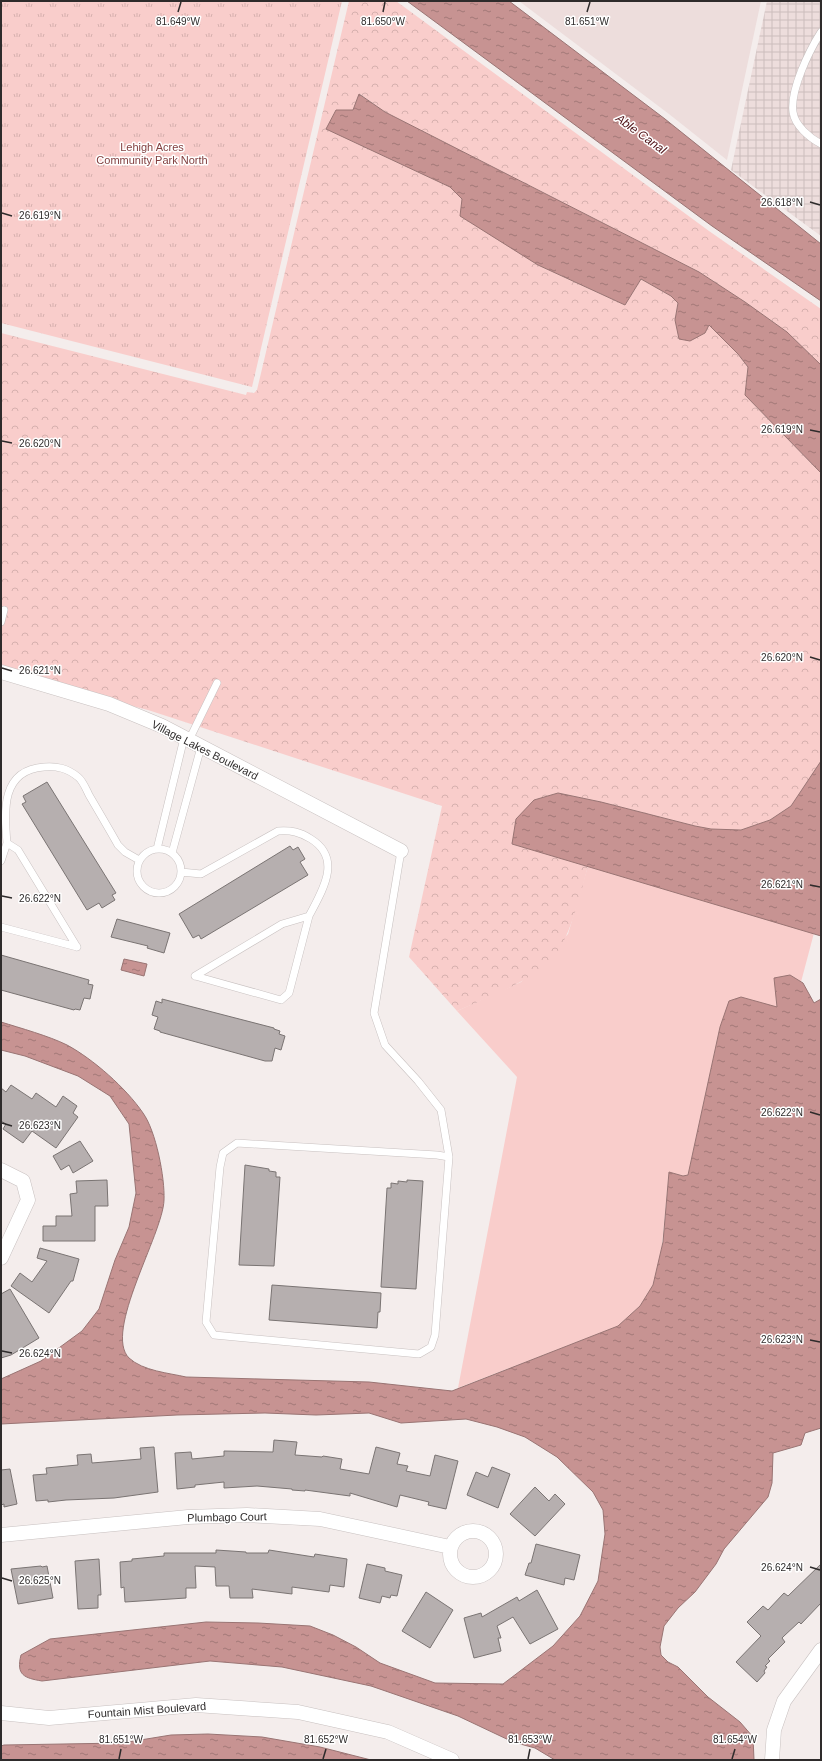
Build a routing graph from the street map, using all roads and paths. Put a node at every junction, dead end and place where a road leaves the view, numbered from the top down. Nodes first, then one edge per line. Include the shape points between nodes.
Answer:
1 (821, 32) edge
2 (821, 144) edge
3 (4, 610) dead end
4 (1, 622) edge
5 (1, 672) edge
6 (217, 684) dead end
7 (191, 742) junction
8 (7, 843) junction
9 (157, 849) junction
10 (401, 851) joint
11 (172, 853) junction
12 (139, 860) junction
13 (1, 861) edge
14 (181, 872) junction
15 (309, 916) junction
16 (1, 927) edge
17 (449, 1157) junction
18 (1, 1170) edge
19 (1, 1258) edge
20 (1, 1535) edge
21 (450, 1547) dead end
22 (821, 1650) edge
23 (1, 1713) edge
24 (452, 1760) edge
25 (772, 1760) edge

1 - 2 lane via 799,78 793,113 800,126
3 - 4 lane
5 - 7 street, Village Lakes Boulevard via 109,704 162,726
6 - 7 lane
7 - 9 lane
7 - 10 street, Village Lakes Boulevard
7 - 11 lane
8 - 12 lane via 4,813 7,796 13,783 23,773 36,768 58,766 79,778 118,845
8 - 13 lane
8 - 16 lane via 18,850 77,947
9 - 11 lane
9 - 12 lane via 144,854
10 - 17 lane via 374,1013 385,1045 441,1110
11 - 14 lane via 177,858
12 - 14 lane via 139,881 143,887 156,893 164,893 176,886
14 - 15 lane via 201,874 278,831 289,830 303,834 318,844 328,860 323,890
15 - 15 lane via 282,924 195,976 281,1000 289,993
17 - 17 lane via 435,1335 431,1347 419,1354 214,1335 206,1322 223,1153 237,1143
18 - 19 street via 24,1181 28,1200
20 - 21 street, Plumbago Court via 188,1517 247,1515 320,1519
22 - 25 street via 784,1701 774,1730
23 - 24 street, Fountain Mist Boulevard via 49,1718 196,1705 298,1712 388,1732

